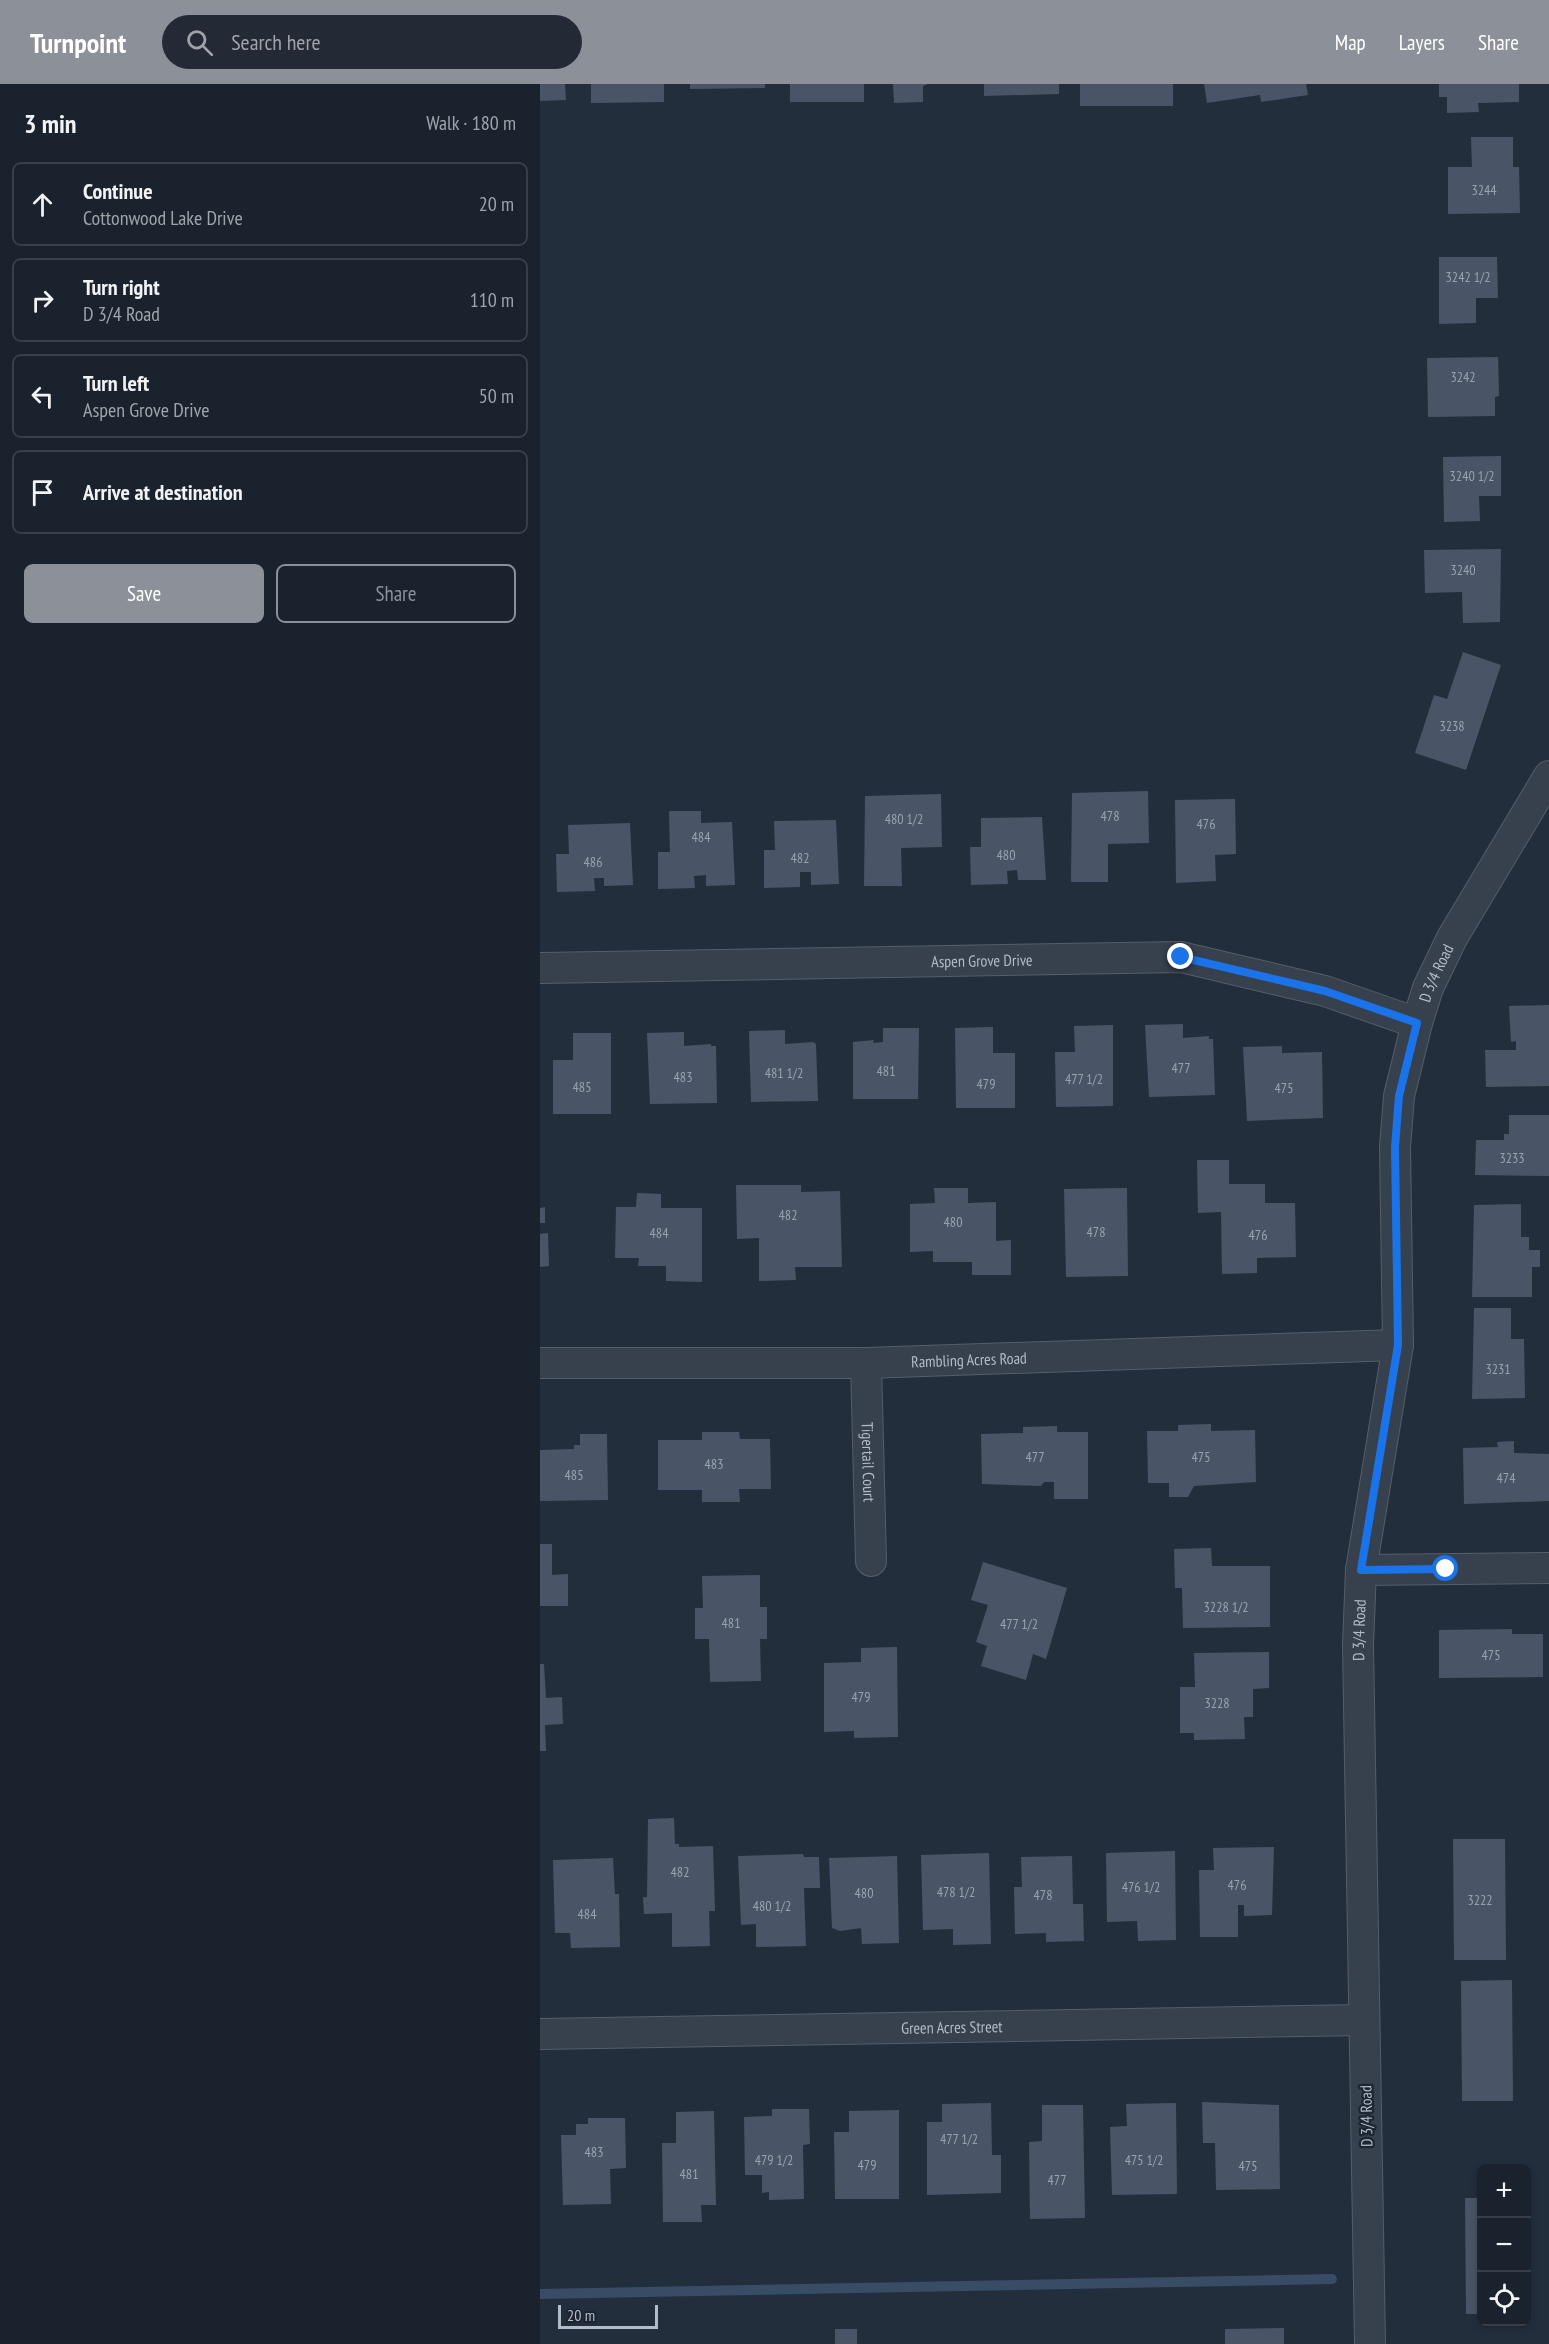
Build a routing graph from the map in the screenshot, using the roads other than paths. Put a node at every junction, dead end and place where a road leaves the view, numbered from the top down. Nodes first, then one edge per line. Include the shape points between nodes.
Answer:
1 (1548, 782) edge
2 (540, 968) edge
3 (1417, 1023) junction
4 (1398, 1345) junction
5 (540, 1363) edge
6 (866, 1363) junction
7 (871, 1561) dead end
8 (1549, 1568) edge
9 (1361, 1570) junction
10 (1364, 2020) junction
11 (540, 2034) edge
12 (1370, 2344) edge

1 - 3 street, D 3/4 Road via 1452,939 1428,988
2 - 3 street, Aspen Grove Drive via 1181,957 1325,991
3 - 4 street, D 3/4 Road via 1399,1096 1395,1147
4 - 6 street, Rambling Acres Road
4 - 9 street, D 3/4 Road
5 - 6 street, Rambling Acres Road
6 - 7 street, Tigertail Court
8 - 9 street
9 - 10 street, D 3/4 Road via 1358,1645
10 - 11 street, Green Acres Street
10 - 12 street, D 3/4 Road

